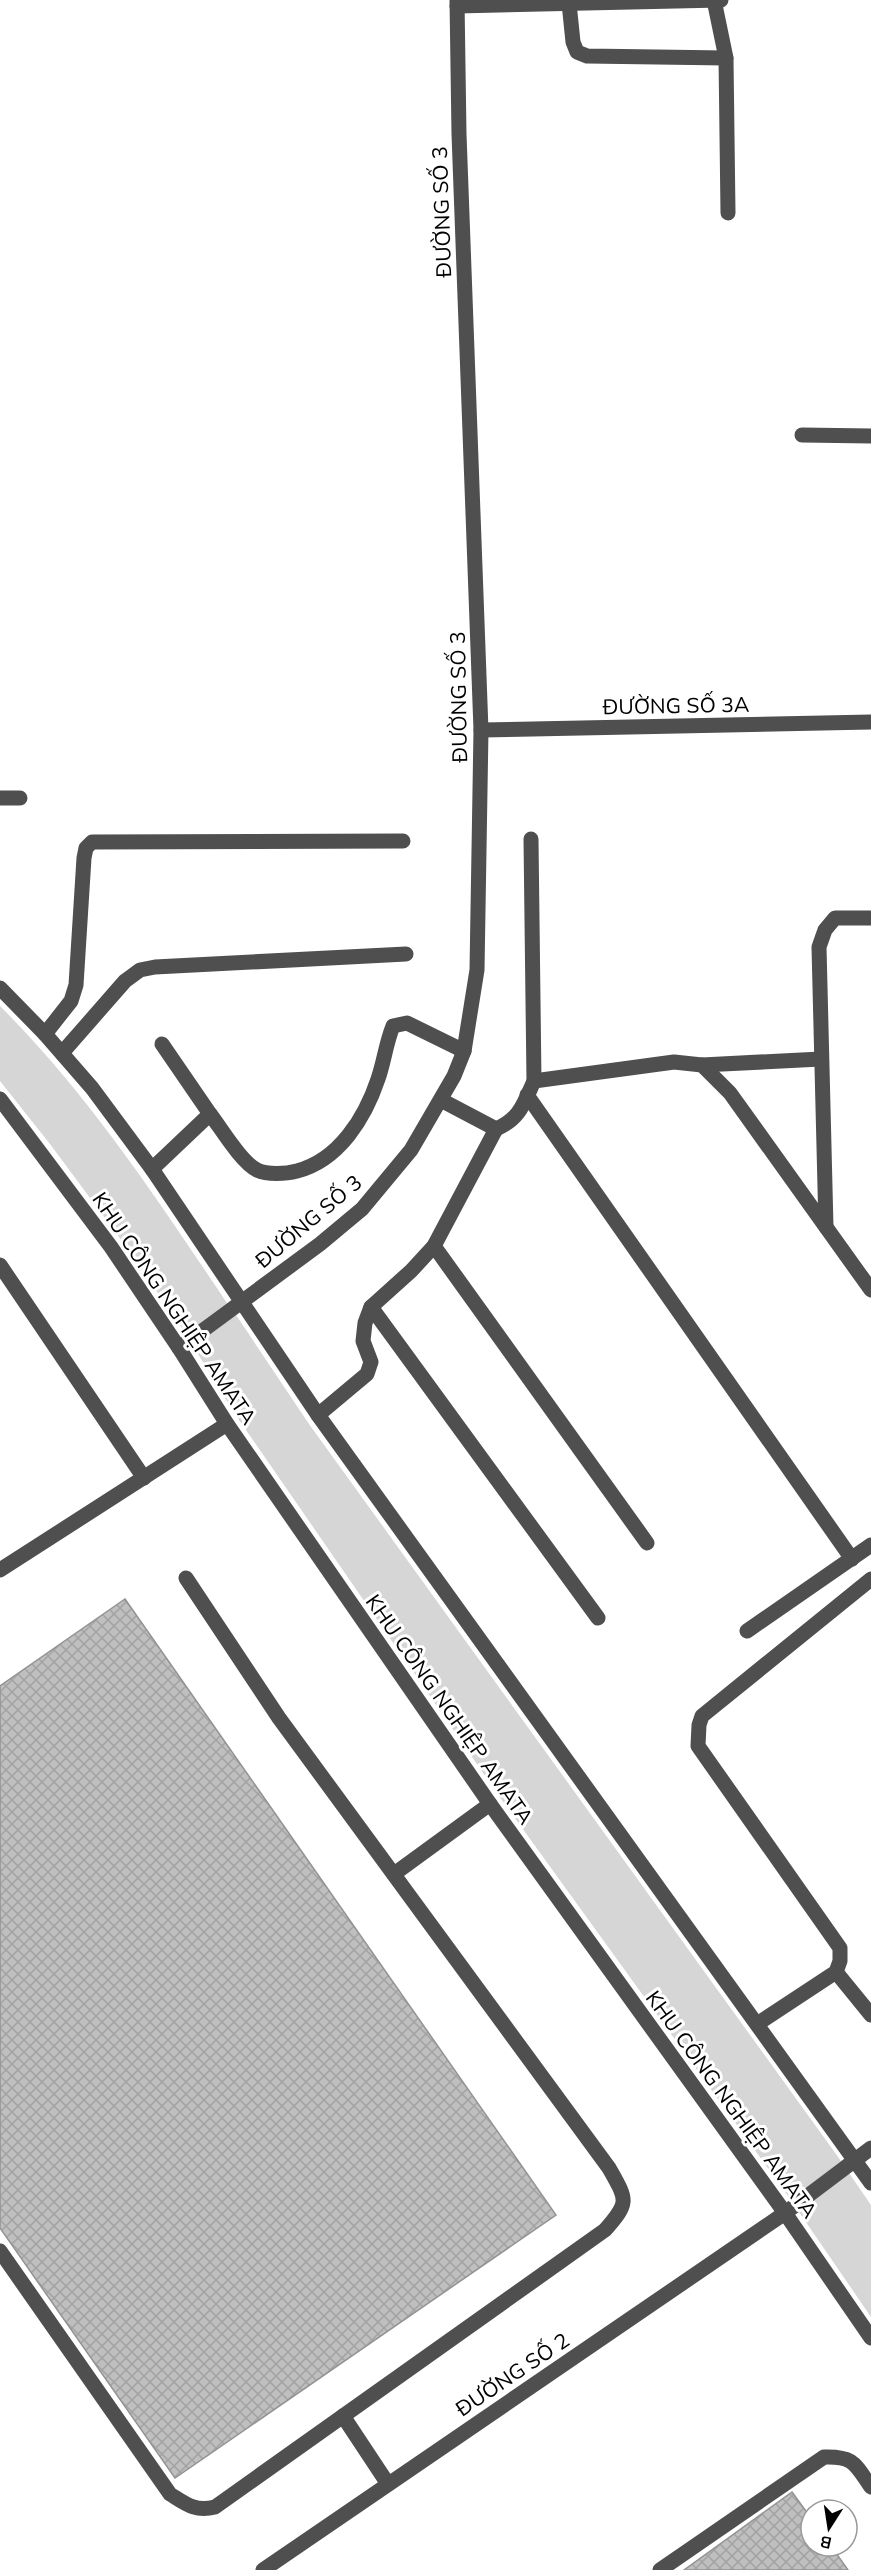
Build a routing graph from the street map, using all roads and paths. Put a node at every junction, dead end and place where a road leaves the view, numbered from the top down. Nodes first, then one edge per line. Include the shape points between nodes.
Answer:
1 (714, 0) edge
2 (721, 0) edge
3 (549, 2) edge
4 (457, 3) edge
5 (569, 3) junction
6 (726, 58) junction
7 (728, 213) dead end
8 (802, 435) dead end
9 (871, 436) edge
10 (871, 722) edge
11 (481, 730) junction
12 (0, 798) edge
13 (20, 798) dead end
14 (531, 839) dead end
15 (403, 841) dead end
16 (871, 918) edge
17 (406, 954) dead end
18 (0, 988) edge
19 (45, 1034) junction
20 (162, 1044) dead end
21 (464, 1051) junction
22 (62, 1053) junction
23 (821, 1059) junction
24 (702, 1065) junction
25 (531, 1088) junction
26 (0, 1099) edge
27 (441, 1100) junction
28 (210, 1114) junction
29 (496, 1129) junction
30 (152, 1169) junction
31 (826, 1227) junction
32 (434, 1246) junction
33 (0, 1265) edge
34 (871, 1290) edge
35 (242, 1302) junction
36 (371, 1307) junction
37 (180, 1348) junction
38 (318, 1415) junction
39 (227, 1424) junction
40 (144, 1478) junction
41 (647, 1543) dead end
42 (871, 1545) edge
43 (852, 1558) junction
44 (0, 1570) edge
45 (186, 1578) dead end
46 (871, 1579) edge
47 (598, 1618) dead end
48 (747, 1631) dead end
49 (490, 1804) junction
50 (394, 1874) junction
51 (836, 1972) junction
52 (871, 2015) edge
53 (757, 2024) junction
54 (871, 2148) edge
55 (855, 2159) junction
56 (871, 2183) edge
57 (785, 2213) junction
58 (0, 2251) edge
59 (871, 2338) edge
60 (343, 2416) junction
61 (388, 2484) junction
62 (871, 2487) edge
63 (263, 2570) edge
64 (660, 2570) edge

1 - 2 street
1 - 5 street
1 - 6 street
3 - 4 street
3 - 5 street
4 - 11 street, ĐƯỜNG SỐ 3
5 - 6 street via 573,42 577,52 587,56
6 - 7 street
8 - 9 street
10 - 11 street, ĐƯỜNG SỐ 3A
11 - 21 street, ĐƯỜNG SỐ 3 via 477,970
12 - 13 street
14 - 25 street
15 - 19 street via 92,843 84,858 76,985 71,1001
16 - 23 street via 835,918 825,930 819,947
17 - 22 street via 140,970 125,981
18 - 19 street
19 - 22 street
20 - 28 street
21 - 27 street, ĐƯỜNG SỐ 3
21 - 28 street via 407,1023 393,1026 378,1080 355,1127 322,1161 292,1173 256,1170
22 - 30 street
23 - 24 street
23 - 31 street
24 - 25 street via 674,1062
24 - 31 street via 730,1094
25 - 29 street via 509,1123
25 - 43 street
26 - 37 street, KHU CÔNG NGHIỆP AMATA via 111,1247
27 - 29 street
27 - 35 street, ĐƯỜNG SỐ 3 via 411,1150 362,1209
28 - 30 street
29 - 32 street
30 - 35 street
31 - 34 street
32 - 36 street
32 - 41 street
33 - 40 street
35 - 37 street, ĐƯỜNG SỐ 3
35 - 38 street
36 - 38 street via 363,1341 371,1362 367,1374
36 - 47 street
37 - 39 street, KHU CÔNG NGHIỆP AMATA
38 - 53 street
39 - 40 street
39 - 49 street, KHU CÔNG NGHIỆP AMATA
40 - 44 street
42 - 43 street
43 - 48 street
45 - 50 street via 279,1718
46 - 51 street via 702,1716 697,1738 716,1773 840,1948
49 - 50 street
49 - 57 street, KHU CÔNG NGHIỆP AMATA
50 - 60 street via 609,2168 623,2194 621,2212 604,2230
51 - 52 street
51 - 53 street
53 - 55 street
54 - 55 street, ĐƯỜNG SỐ 2
55 - 56 street
55 - 57 street, ĐƯỜNG SỐ 2
57 - 59 street, KHU CÔNG NGHIỆP AMATA
57 - 61 street, ĐƯỜNG SỐ 2
58 - 60 street via 170,2494 192,2508 215,2507
60 - 61 street
61 - 63 street, ĐƯỜNG SỐ 2
62 - 64 street via 857,2466 844,2456 824,2457

